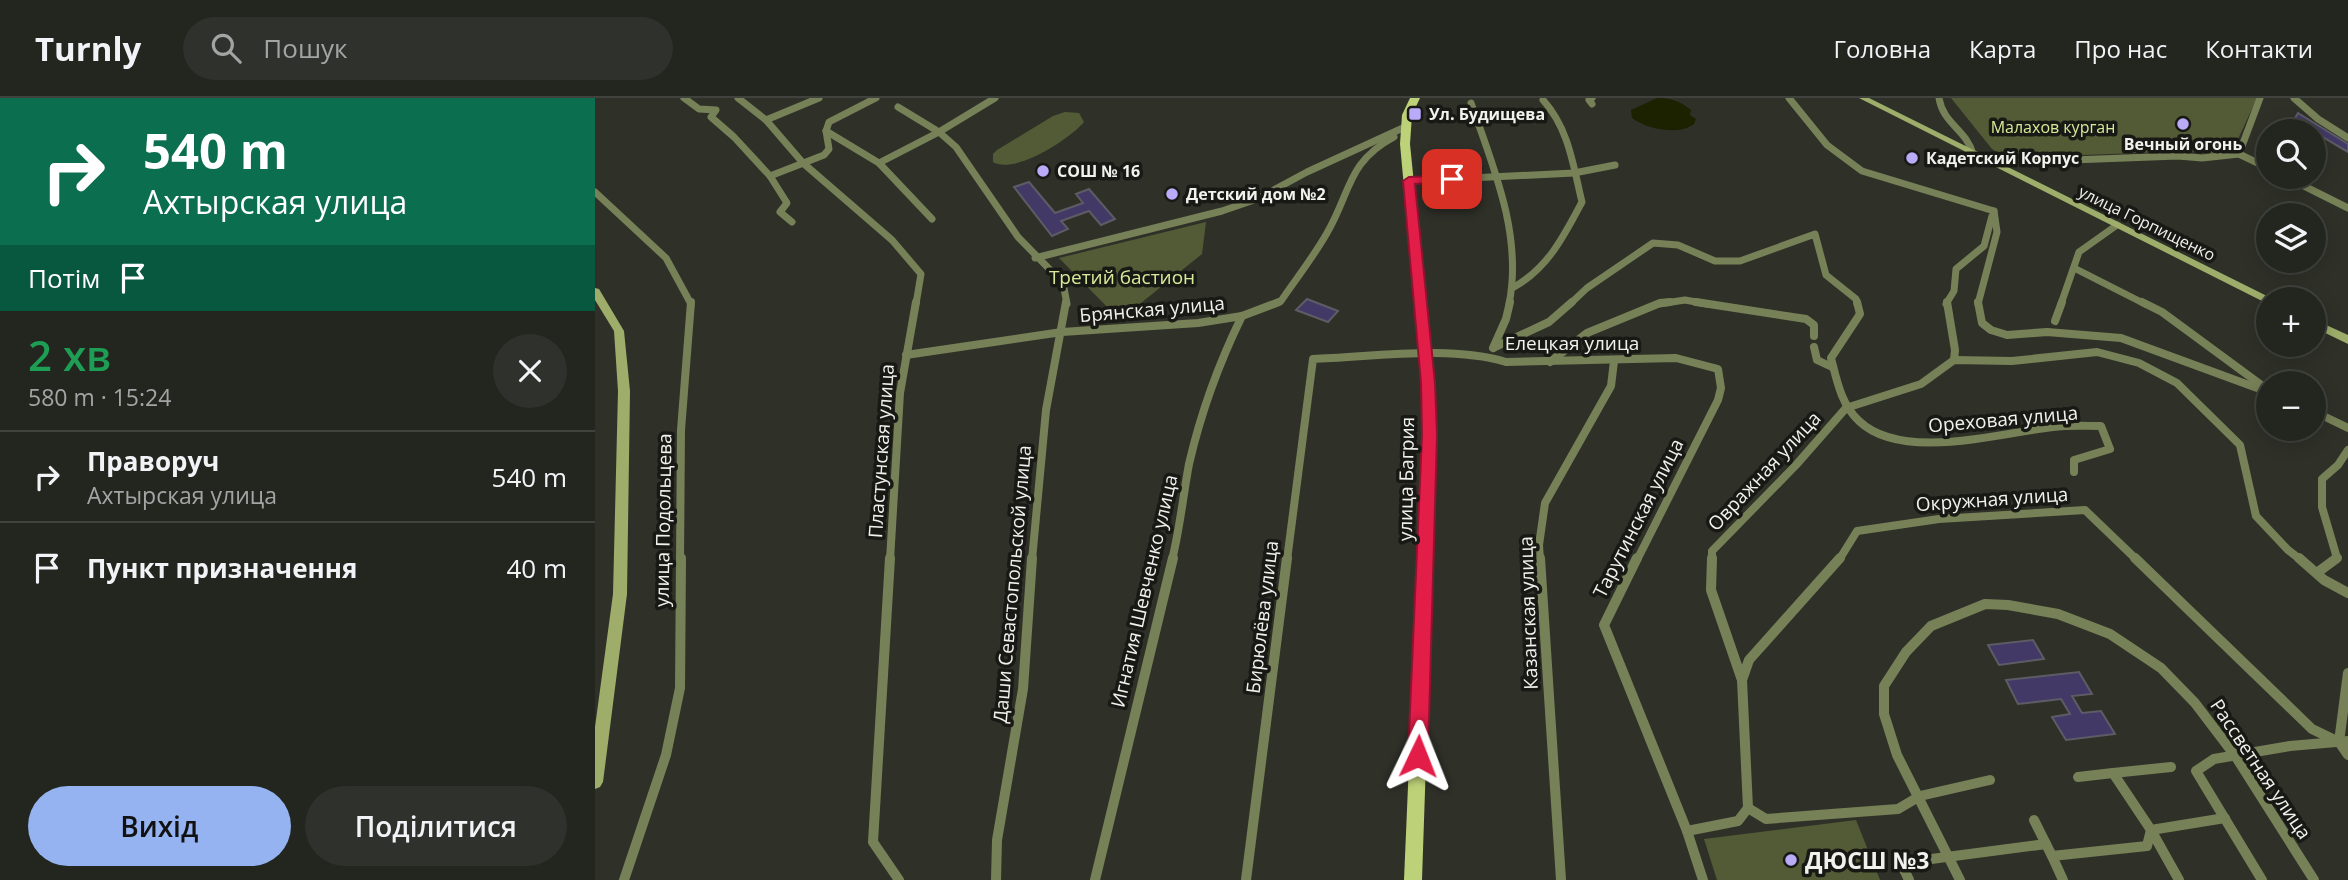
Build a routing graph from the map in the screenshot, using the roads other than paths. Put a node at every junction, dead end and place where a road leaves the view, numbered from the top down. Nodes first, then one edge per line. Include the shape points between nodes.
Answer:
1 (684, 98) edge
2 (819, 98) edge
3 (876, 98) edge
4 (992, 98) edge
5 (1415, 98) edge
6 (1789, 98) edge
7 (1863, 98) edge
8 (1939, 98) edge
9 (2260, 98) edge
10 (2294, 98) edge
11 (741, 99) edge
12 (1543, 100) dead end
13 (1471, 103) dead end
14 (898, 107) dead end
15 (766, 120) junction
16 (1405, 124) junction
17 (826, 131) junction
18 (939, 132) junction
19 (1394, 137) dead end
20 (2348, 138) edge
21 (1973, 154) junction
22 (2239, 154) junction
23 (2256, 162) edge
24 (803, 163) junction
25 (879, 163) junction
26 (1993, 163) junction
27 (1615, 165) dead end
28 (1574, 173) junction
29 (770, 176) junction
30 (1495, 177) junction
31 (1409, 181) junction
32 (2310, 189) edge
33 (595, 192) edge
34 (2348, 208) edge
35 (1994, 211) junction
36 (932, 219) dead end
37 (792, 222) dead end
38 (2117, 225) junction
39 (1035, 258) junction
40 (2074, 268) junction
41 (1514, 287) junction
42 (595, 290) edge
43 (2256, 294) edge
44 (1242, 316) junction
45 (2055, 321) dead end
46 (2326, 329) edge
47 (1062, 332) junction
48 (1814, 336) dead end
49 (2348, 340) edge
50 (1495, 347) junction
51 (1814, 347) dead end
52 (905, 355) junction
53 (1483, 355) junction
54 (1425, 356) junction
55 (1313, 359) joint
56 (1954, 360) junction
57 (1614, 361) junction
58 (1549, 363) junction
59 (1832, 367) junction
60 (1718, 369) joint
61 (2256, 382) edge
62 (2256, 387) edge
63 (1846, 408) junction
64 (2326, 417) edge
65 (2348, 428) edge
66 (2348, 450) edge
67 (2074, 471) dead end
68 (2318, 572) junction
69 (2348, 593) edge
70 (2348, 673) edge
71 (1742, 680) junction
72 (2343, 742) edge
73 (2348, 755) edge
74 (2236, 757) junction
75 (2171, 767) dead end
76 (2113, 773) junction
77 (2078, 777) dead end
78 (1990, 780) dead end
79 (595, 782) edge
80 (1920, 796) junction
81 (1748, 808) junction
82 (2225, 818) junction
83 (2034, 820) dead end
84 (2151, 830) junction
85 (1687, 831) junction
86 (2046, 844) junction
87 (1949, 855) junction
88 (2052, 856) junction
89 (625, 880) edge
90 (899, 880) edge
91 (996, 880) edge
92 (1095, 880) edge
93 (1246, 880) edge
94 (1413, 880) edge
95 (1561, 880) edge
96 (1703, 880) edge
97 (1909, 880) edge
98 (1960, 880) edge
99 (2063, 880) edge
100 (2179, 880) edge
101 (2262, 880) edge
102 (2314, 880) edge

1 - 29 street via 699,109 716,110 711,117
2 - 15 street
3 - 17 street via 829,122
4 - 18 street
5 - 16 main road
6 - 35 street via 1827,145 1862,171
7 - 21 main road, улица Горпищенко
8 - 21 street via 1941,113 1969,140
9 - 22 street
10 - 20 street
11 - 15 street, Пластунская улица
12 - 28 street via 1564,134
13 - 30 street
14 - 18 street, Даши Севастопольской улица
15 - 24 street, Пластунская улица
16 - 31 main road, улица Багрия
16 - 39 street via 1257,199
17 - 24 street via 829,149
17 - 25 street
18 - 25 street
18 - 39 street, Даши Севастопольской улица via 955,147
19 - 44 street, Брянская улица via 1373,148 1356,170 1328,232 1280,301
21 - 26 main road, улица Горпищенко
22 - 23 street
22 - 26 street
24 - 29 street
24 - 52 street, Пластунская улица via 892,240 921,274
25 - 36 street
26 - 38 main road, улица Горпищенко
27 - 28 street
28 - 30 street
28 - 41 street via 1582,202 1561,242 1531,280
29 - 37 street via 787,204 780,212
30 - 31 street
30 - 41 street via 1509,228
31 - 54 main road, улица Багрия
32 - 34 street
33 - 89 street, улица Подольцева via 655,243 687,288 692,305 681,430 680,688 666,755
35 - 56 street via 1984,246 1956,269 1954,291 1946,303
35 - 62 street via 1997,232 1978,308 1982,323 1991,330 2007,335 2047,332 2121,338
38 - 40 street via 2079,252
38 - 43 main road, улица Горпищенко
39 - 47 street, Даши Севастопольской улица via 1063,284 1067,305
40 - 45 street
40 - 61 street via 2162,312
41 - 50 street
42 - 79 main road via 619,331 624,391 620,594
44 - 47 street, Брянская улица
44 - 92 street, Игнатия Шевченко улица via 1219,361 1185,486 1183,517
46 - 49 main road
47 - 52 street, Брянская улица
47 - 91 street, Даши Севастопольской улица via 1045,410 1023,689 997,840
48 - 58 street via 1814,326 1806,319 1666,300 1587,333
50 - 53 street
50 - 59 street via 1549,322 1587,288 1653,243 1678,245 1715,261 1740,261 1815,234 1826,275 1856,299 1860,314 1831,358
51 - 59 street via 1817,360
52 - 90 street, Пластунская улица via 873,842
53 - 54 street, Елецкая улица
53 - 58 street, Елецкая улица via 1506,362
54 - 55 street, Елецкая улица
54 - 94 main road, улица Багрия via 1430,435
55 - 93 street, Бирюлёва улица
56 - 63 street via 1921,384
56 - 68 street via 2012,361 2097,352 2139,363 2177,383 2240,445 2256,516 2288,550
57 - 58 street, Елецкая улица
57 - 60 street, Елецкая улица via 1676,358
57 - 95 street, Казанская улица via 1611,386 1545,503 1539,545
59 - 63 street
60 - 85 street, Тарутинская улица via 1723,383 1720,402 1708,417 1604,625
63 - 67 street, Ореховая улица via 1863,427 1894,439 1937,444 2055,426 2101,426 2110,449 2074,460
63 - 71 street, Овражная улица via 1712,551 1711,590
64 - 65 street
66 - 68 street via 2322,479 2322,507 2337,558
68 - 69 street via 2323,580
70 - 72 street
71 - 72 street, Окружная улица via 1749,660 1843,555 1857,531 1939,519 2085,510 2312,729
71 - 81 street
72 - 73 street, Окружная улица
72 - 74 street
74 - 80 street, Рассветная улица via 2161,668 2109,634 2058,614 1985,604 1930,626 1884,686 1884,715 1897,755
74 - 82 street via 2214,759 2196,771
74 - 102 street, Рассветная улица
75 - 76 street
76 - 77 street
76 - 84 street
78 - 80 street
80 - 81 street via 1898,809 1766,819
80 - 87 street, Рассветная улица
81 - 85 street via 1738,821
82 - 84 street
82 - 101 street
83 - 86 street
84 - 88 street via 2147,846
84 - 100 street
85 - 96 street, Тарутинская улица
86 - 87 street
86 - 88 street
87 - 97 street via 1901,863
87 - 98 street, Рассветная улица
88 - 99 street

